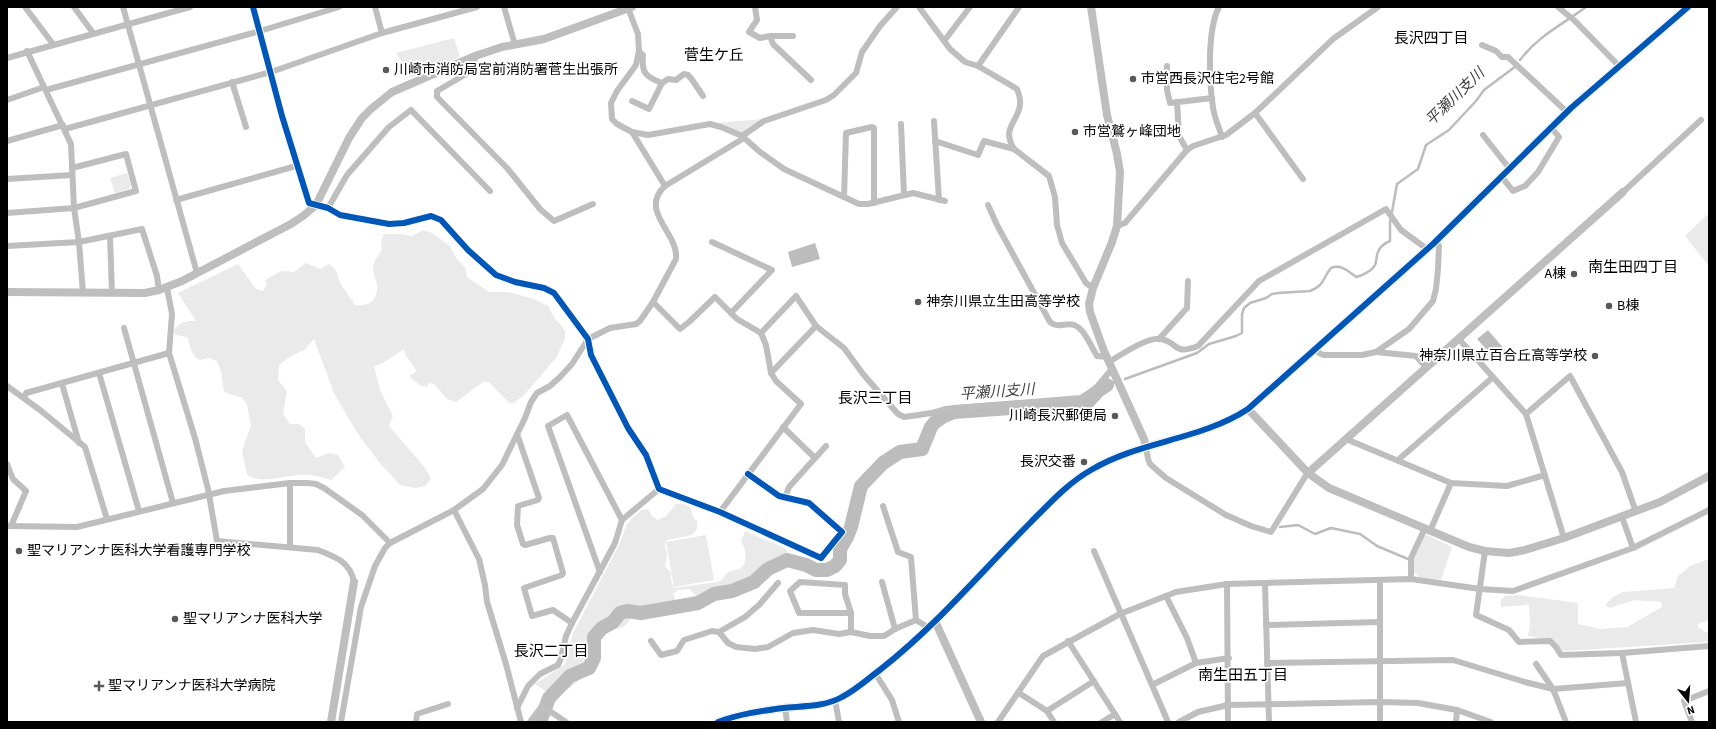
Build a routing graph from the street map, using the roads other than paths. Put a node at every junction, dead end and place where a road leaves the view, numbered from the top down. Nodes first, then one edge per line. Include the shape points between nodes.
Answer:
1 (25, 7) edge
2 (74, 7) edge
3 (123, 7) edge
4 (190, 7) edge
5 (253, 7) edge
6 (339, 7) edge
7 (375, 7) edge
8 (477, 7) edge
9 (504, 7) edge
10 (751, 7) edge
11 (755, 7) edge
12 (762, 7) edge
13 (897, 7) edge
14 (919, 7) edge
15 (970, 7) edge
16 (1019, 7) edge
17 (1090, 7) edge
18 (1219, 7) edge
19 (1378, 7) edge
20 (1558, 7) edge
21 (1688, 7) edge
22 (630, 8) edge
23 (1369, 9) edge
24 (128, 24) junction
25 (260, 31) junction
26 (93, 33) junction
27 (382, 33) junction
28 (770, 36) junction
29 (793, 36) dead end
30 (944, 41) junction
31 (53, 44) junction
32 (515, 45) junction
33 (1482, 45) dead end
34 (639, 51) junction
35 (27, 52) junction
36 (475, 56) junction
37 (7, 58) edge
38 (138, 64) junction
39 (1620, 65) junction
40 (978, 66) junction
41 (1167, 66) dead end
42 (271, 72) junction
43 (811, 80) dead end
44 (232, 82) junction
45 (662, 83) junction
46 (45, 89) junction
47 (703, 96) dead end
48 (1212, 98) junction
49 (7, 100) edge
50 (632, 101) dead end
51 (1177, 102) junction
52 (150, 106) junction
53 (1567, 112) junction
54 (1255, 113) junction
55 (1701, 120) dead end
56 (934, 121) dead end
57 (901, 124) dead end
58 (64, 127) junction
59 (246, 127) dead end
60 (1551, 127) junction
61 (632, 132) junction
62 (1483, 135) dead end
63 (743, 137) junction
64 (1222, 137) junction
65 (7, 141) edge
66 (935, 141) junction
67 (1014, 149) junction
68 (1187, 150) junction
69 (296, 166) junction
70 (72, 168) junction
71 (1509, 168) junction
72 (72, 175) junction
73 (1501, 176) junction
74 (7, 179) edge
75 (1303, 179) dead end
76 (665, 186) junction
77 (490, 191) dead end
78 (1623, 192) joint
79 (904, 195) junction
80 (844, 197) junction
81 (176, 200) junction
82 (874, 203) junction
83 (593, 204) dead end
84 (988, 204) dead end
85 (316, 205) junction
86 (74, 208) junction
87 (328, 208) junction
88 (7, 213) edge
89 (1117, 226) junction
90 (110, 236) junction
91 (1436, 241) junction
92 (79, 242) junction
93 (712, 242) dead end
94 (7, 246) edge
95 (1427, 249) junction
96 (197, 273) junction
97 (1188, 281) dead end
98 (1093, 288) junction
99 (163, 289) junction
100 (7, 292) edge
101 (83, 293) junction
102 (112, 293) junction
103 (652, 302) junction
104 (731, 313) junction
105 (816, 326) junction
106 (124, 328) dead end
107 (761, 333) junction
108 (1458, 338) junction
109 (588, 339) junction
110 (1159, 339) junction
111 (1315, 348) junction
112 (1376, 352) junction
113 (169, 353) junction
114 (133, 362) junction
115 (1110, 366) junction
116 (1426, 367) junction
117 (99, 373) junction
118 (771, 373) junction
119 (1492, 378) junction
120 (62, 384) junction
121 (7, 386) edge
122 (24, 398) junction
123 (1248, 409) junction
124 (1526, 414) junction
125 (783, 427) junction
126 (518, 434) junction
127 (1346, 439) junction
128 (79, 443) junction
129 (826, 446) dead end
130 (1146, 447) junction
131 (815, 458) junction
132 (1398, 460) junction
133 (7, 464) edge
134 (748, 474) junction
135 (1308, 474) junction
136 (1545, 475) junction
137 (1709, 476) edge
138 (290, 483) junction
139 (1451, 483) junction
140 (659, 489) junction
141 (208, 495) junction
142 (785, 497) junction
143 (173, 503) junction
144 (883, 506) dead end
145 (454, 510) junction
146 (1709, 510) edge
147 (139, 511) junction
148 (720, 512) junction
149 (1636, 512) junction
150 (1622, 517) junction
151 (107, 519) junction
152 (622, 520) junction
153 (9, 526) edge
154 (1427, 530) junction
155 (1564, 538) junction
156 (390, 543) junction
157 (290, 547) junction
158 (1633, 548) junction
159 (1094, 551) dead end
160 (1485, 551) junction
161 (600, 572) junction
162 (1411, 579) junction
163 (1380, 581) junction
164 (354, 582) joint
165 (882, 582) dead end
166 (778, 583) dead end
167 (1227, 584) junction
168 (1265, 584) junction
169 (1480, 589) junction
170 (1166, 596) junction
171 (851, 613) junction
172 (1120, 614) junction
173 (916, 620) junction
174 (1380, 622) junction
175 (572, 623) junction
176 (1266, 624) junction
177 (932, 625) junction
178 (895, 629) junction
179 (719, 632) junction
180 (851, 632) junction
181 (651, 641) dead end
182 (1068, 641) junction
183 (1709, 646) edge
184 (1622, 653) junction
185 (1228, 658) junction
186 (1380, 662) junction
187 (1196, 663) junction
188 (1268, 663) junction
189 (1536, 664) dead end
190 (875, 673) junction
191 (1094, 681) junction
192 (1628, 683) junction
193 (1152, 685) junction
194 (1554, 689) junction
195 (1709, 690) edge
196 (1019, 693) junction
197 (835, 700) junction
198 (1381, 702) junction
199 (448, 704) dead end
200 (1269, 704) junction
201 (1228, 705) junction
202 (517, 708) junction
203 (785, 708) junction
204 (1457, 710) junction
205 (1047, 711) junction
206 (1115, 714) junction
207 (331, 722) edge
208 (341, 722) edge
209 (416, 722) edge
210 (521, 722) edge
211 (530, 722) edge
212 (566, 722) edge
213 (718, 722) edge
214 (787, 722) edge
215 (839, 722) edge
216 (899, 722) edge
217 (981, 722) edge
218 (998, 722) edge
219 (1054, 722) edge
220 (1102, 722) edge
221 (1120, 722) edge
222 (1168, 722) edge
223 (1179, 722) edge
224 (1228, 722) edge
225 (1269, 722) edge
226 (1380, 722) edge
227 (1456, 722) edge
228 (1491, 722) edge
229 (1566, 722) edge
230 (1636, 722) edge
231 (1692, 722) edge

1 - 31 street
2 - 26 street
3 - 24 street
4 - 24 street
5 - 25 street
6 - 25 street
7 - 27 street
8 - 27 street
9 - 32 street
10 - 11 street
11 - 12 street
11 - 28 street via 757,20 749,32 760,38
13 - 63 street via 862,52 856,73 834,95 764,121
14 - 30 street
15 - 30 street
16 - 40 street
17 - 89 street via 1107,115 1119,163
18 - 48 street via 1211,32
19 - 23 street
20 - 39 street
21 - 39 street
22 - 32 street via 544,39
22 - 34 street via 640,42
23 - 54 street via 1333,39
24 - 26 street
24 - 38 street
25 - 38 street
25 - 42 street
26 - 31 street
27 - 42 street
28 - 29 street
28 - 43 street via 773,44
30 - 40 street via 965,62
31 - 35 street
32 - 36 street
33 - 53 street via 1496,51 1502,57 1508,57
34 - 45 street via 643,55 644,73
34 - 61 street via 636,65 617,91 610,107 612,119
35 - 37 street
35 - 46 street
36 - 83 street via 473,70 437,90 438,96 506,168 540,209 554,220
36 - 85 street via 392,92 371,109 349,138
38 - 46 street
38 - 52 street
39 - 53 street
40 - 67 street via 1017,89 1020,105 1009,135 1010,144
41 - 51 street via 1170,102
42 - 44 street
42 - 69 street
44 - 52 street
44 - 59 street
45 - 47 street via 668,79 676,80 684,74 688,75
45 - 50 street via 650,109
46 - 49 street
46 - 58 street
48 - 51 street
48 - 64 street
51 - 68 street via 1179,136
52 - 58 street
52 - 81 street
53 - 60 street
54 - 64 street
54 - 75 street
55 - 78 street
56 - 66 street
57 - 79 street
58 - 65 street
58 - 70 street via 71,144
60 - 71 street
60 - 73 street via 1559,137 1538,172 1525,186 1513,191
61 - 63 street via 648,134 710,124
61 - 76 street
62 - 71 street
63 - 76 street via 698,168
63 - 80 street via 784,169
64 - 68 street
66 - 67 street via 978,155 984,141
66 - 79 street via 942,201 913,193
67 - 98 street via 1049,176 1062,243 1086,283
68 - 89 street via 1125,223
69 - 81 street
69 - 85 street via 308,203
70 - 72 street
70 - 86 street via 126,154 136,191
71 - 73 street
72 - 74 street
72 - 86 street
73 - 91 street
76 - 103 street via 658,192 656,206 660,220 677,253
77 - 87 street via 411,110 389,127 347,175
78 - 108 street
79 - 82 street
80 - 82 street via 859,204
80 - 82 street via 846,133 872,127
81 - 96 street
84 - 115 street via 1050,322 1059,326 1074,325 1084,334 1097,356
85 - 87 street
85 - 96 street via 291,224
86 - 88 street
86 - 92 street
87 - 109 street via 340,215 389,224 430,216 441,220 468,250 496,275 554,293
89 - 98 street
90 - 92 street
90 - 99 street via 142,229
90 - 102 street
91 - 95 street
91 - 112 street via 1439,246 1438,269 1433,301 1409,329
92 - 94 street
92 - 101 street
93 - 104 street via 772,270
95 - 110 street via 1401,230 1386,209 1258,281 1198,346 1179,350
95 - 111 street
96 - 99 street
97 - 110 street via 1187,308
98 - 115 street via 1089,304 1091,317
99 - 102 street via 144,293
99 - 113 street via 172,314
100 - 101 street
101 - 102 street
103 - 104 street via 680,329 715,297
103 - 109 street via 636,324 610,328
104 - 107 street
105 - 107 street via 796,296
105 - 115 street via 844,348 863,374 898,414 904,417 945,409 1081,398 1096,388
105 - 118 street
106 - 114 street
107 - 118 street
108 - 116 street
108 - 119 street
109 - 126 street via 572,364 530,402
109 - 140 street via 591,355 628,428 646,455
110 - 115 street via 1132,347
111 - 112 street via 1324,355
111 - 123 street
112 - 116 street via 1416,356
113 - 114 street
113 - 141 street via 195,438
114 - 117 street
114 - 143 street
115 - 130 street
116 - 127 street
117 - 120 street
117 - 147 street
118 - 125 street via 800,404
119 - 124 street
119 - 132 street
120 - 122 street via 26,393
120 - 128 street
121 - 122 street
122 - 128 street
123 - 130 street via 1234,418
123 - 135 street
124 - 136 street
124 - 149 street via 1570,376 1622,472
125 - 131 street
125 - 134 street
126 - 145 street via 502,465 483,489
126 - 175 street via 539,498 518,506 517,525 523,544 553,538 563,573 524,588 532,616 553,610
127 - 132 street
127 - 135 street
128 - 151 street via 85,447
129 - 131 street
130 - 135 street via 1150,464 1166,478 1226,515 1271,532
130 - 177 street via 1106,462 1076,480 1013,540
131 - 142 street via 789,487
132 - 139 street
133 - 153 street via 13,479 26,491
134 - 142 street via 779,496
134 - 148 street
135 - 154 street via 1329,488
136 - 139 street via 1507,486
136 - 155 street
137 - 149 street
138 - 141 street
138 - 156 street via 316,484 324,488 362,515
138 - 157 street
139 - 154 street
140 - 148 street
140 - 152 street
141 - 143 street
141 - 157 street via 217,541
142 - 148 street via 809,503 842,532 821,558
143 - 147 street
144 - 173 street via 898,552 911,557
145 - 156 street
145 - 202 street via 479,559 487,602
146 - 158 street
147 - 151 street
149 - 150 street
150 - 155 street
150 - 158 street
151 - 153 street via 77,527
152 - 161 street
152 - 161 street via 567,415 548,426
154 - 160 street
154 - 162 street via 1411,558
155 - 160 street via 1509,553
156 - 208 street via 374,566 361,607
157 - 164 street via 313,549 332,555 344,562 352,572
158 - 169 street via 1523,589
159 - 172 street
160 - 169 street
161 - 175 street
162 - 163 street
162 - 169 street
163 - 168 street
163 - 174 street
164 - 207 street
165 - 178 street
166 - 179 street via 745,617
167 - 168 street
167 - 170 street
167 - 185 street
168 - 176 street
169 - 184 street via 1476,615 1509,630 1519,642 1550,641 1561,655
170 - 172 street
170 - 187 street via 1187,638
171 - 171 street via 845,585 800,582 790,591 799,613
171 - 180 street
172 - 182 street
172 - 193 street
173 - 177 street
173 - 178 street
174 - 176 street
174 - 186 street
175 - 202 street via 558,665 540,674 528,686
176 - 188 street
177 - 190 street
177 - 217 street
178 - 180 street via 884,636
179 - 180 street via 728,644 755,649 768,647 793,633 813,630 839,634
179 - 181 street via 712,631 684,640 677,651 661,655
182 - 191 street
182 - 196 street via 1043,656
183 - 184 street
184 - 192 street
185 - 187 street
185 - 201 street
186 - 188 street
186 - 194 street via 1452,660
186 - 198 street
187 - 193 street
188 - 200 street
189 - 194 street
190 - 197 street via 854,690
190 - 216 street via 892,700
191 - 205 street
191 - 206 street
192 - 194 street
192 - 230 street
193 - 222 street
194 - 229 street
195 - 231 street via 1684,701
196 - 205 street
196 - 218 street
197 - 203 street via 818,705
197 - 215 street
198 - 200 street
198 - 204 street via 1418,703
198 - 226 street
199 - 209 street via 417,714
200 - 201 street
200 - 225 street
201 - 223 street via 1198,712
201 - 224 street
202 - 210 street
203 - 213 street via 750,713
203 - 214 street
204 - 227 street
204 - 228 street
205 - 219 street
206 - 220 street
206 - 221 street
211 - 212 street via 542,706

